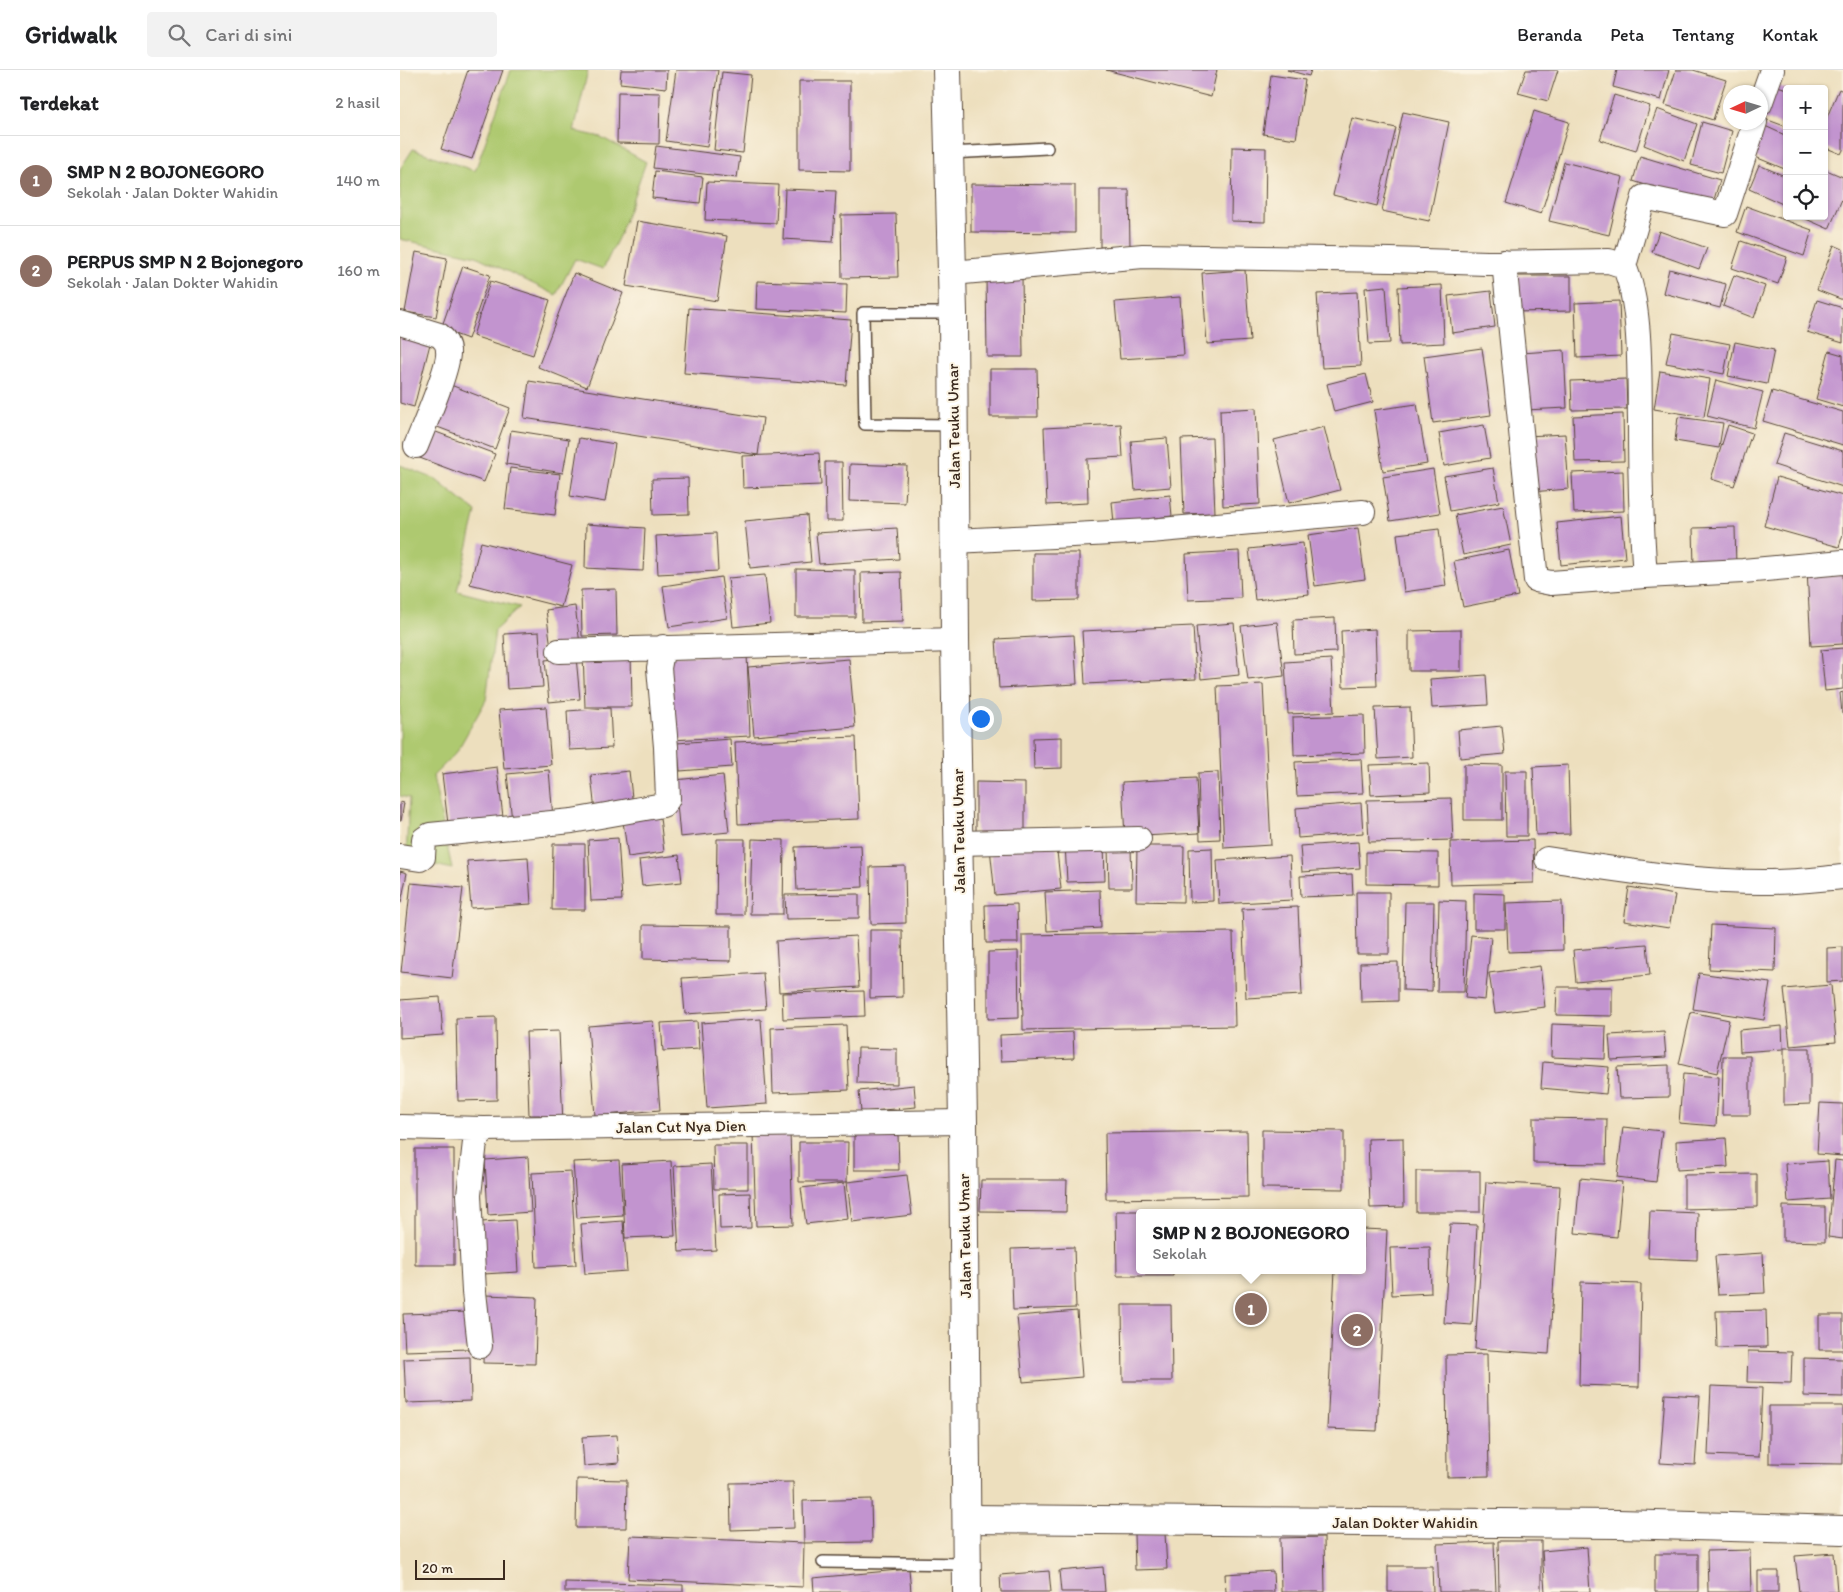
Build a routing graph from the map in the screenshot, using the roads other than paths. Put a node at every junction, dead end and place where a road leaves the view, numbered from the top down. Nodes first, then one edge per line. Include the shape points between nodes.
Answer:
1 (948, 70) edge
2 (1772, 70) edge
3 (1767, 85) edge
4 (1751, 130) edge
5 (1047, 148) dead end
6 (949, 153) junction
7 (1504, 262) junction
8 (1624, 266) junction
9 (952, 273) junction
10 (953, 312) junction
11 (400, 322) edge
12 (953, 425) junction
13 (416, 446) dead end
14 (1363, 512) dead end
15 (955, 541) junction
16 (1843, 562) edge
17 (1645, 576) junction
18 (955, 640) junction
19 (663, 647) junction
20 (559, 651) dead end
21 (1139, 839) dead end
22 (958, 843) junction
23 (400, 856) edge
24 (1547, 859) dead end
25 (1843, 877) edge
26 (963, 1122) junction
27 (400, 1128) edge
28 (484, 1129) junction
29 (480, 1346) dead end
30 (967, 1519) junction
31 (1843, 1530) edge
32 (823, 1562) dead end
33 (967, 1564) junction
34 (967, 1592) edge

1 - 6 main road, Jalan Teuku Umar
2 - 3 street
4 - 8 street via 1724,214 1644,197
5 - 6 lane
6 - 9 main road, Jalan Teuku Umar
7 - 8 street via 1609,261
7 - 9 street via 1143,256
7 - 17 street via 1536,580 1551,583
8 - 17 street via 1631,282 1635,308
9 - 10 main road, Jalan Teuku Umar
10 - 12 main road, Jalan Teuku Umar
10 - 12 lane via 863,313 865,424
11 - 13 street via 439,334 448,350
12 - 15 main road, Jalan Teuku Umar
14 - 15 street via 1150,531
15 - 18 main road, Jalan Teuku Umar
16 - 17 street
18 - 19 street
18 - 22 main road, Jalan Teuku Umar
19 - 20 street
19 - 23 street via 659,668 668,798 663,805 572,821 430,835 424,839 423,857
21 - 22 street
22 - 26 main road, Jalan Teuku Umar
24 - 25 street via 1701,880 1771,882
26 - 28 street, Jalan Cut Nya Dien
26 - 30 main road, Jalan Teuku Umar
27 - 28 street, Jalan Cut Nya Dien
28 - 29 street via 475,1142 469,1195
30 - 31 main road, Jalan Dokter Wahidin via 1598,1524
30 - 33 main road, Jalan Teuku Umar
32 - 33 lane
33 - 34 main road, Jalan Teuku Umar

